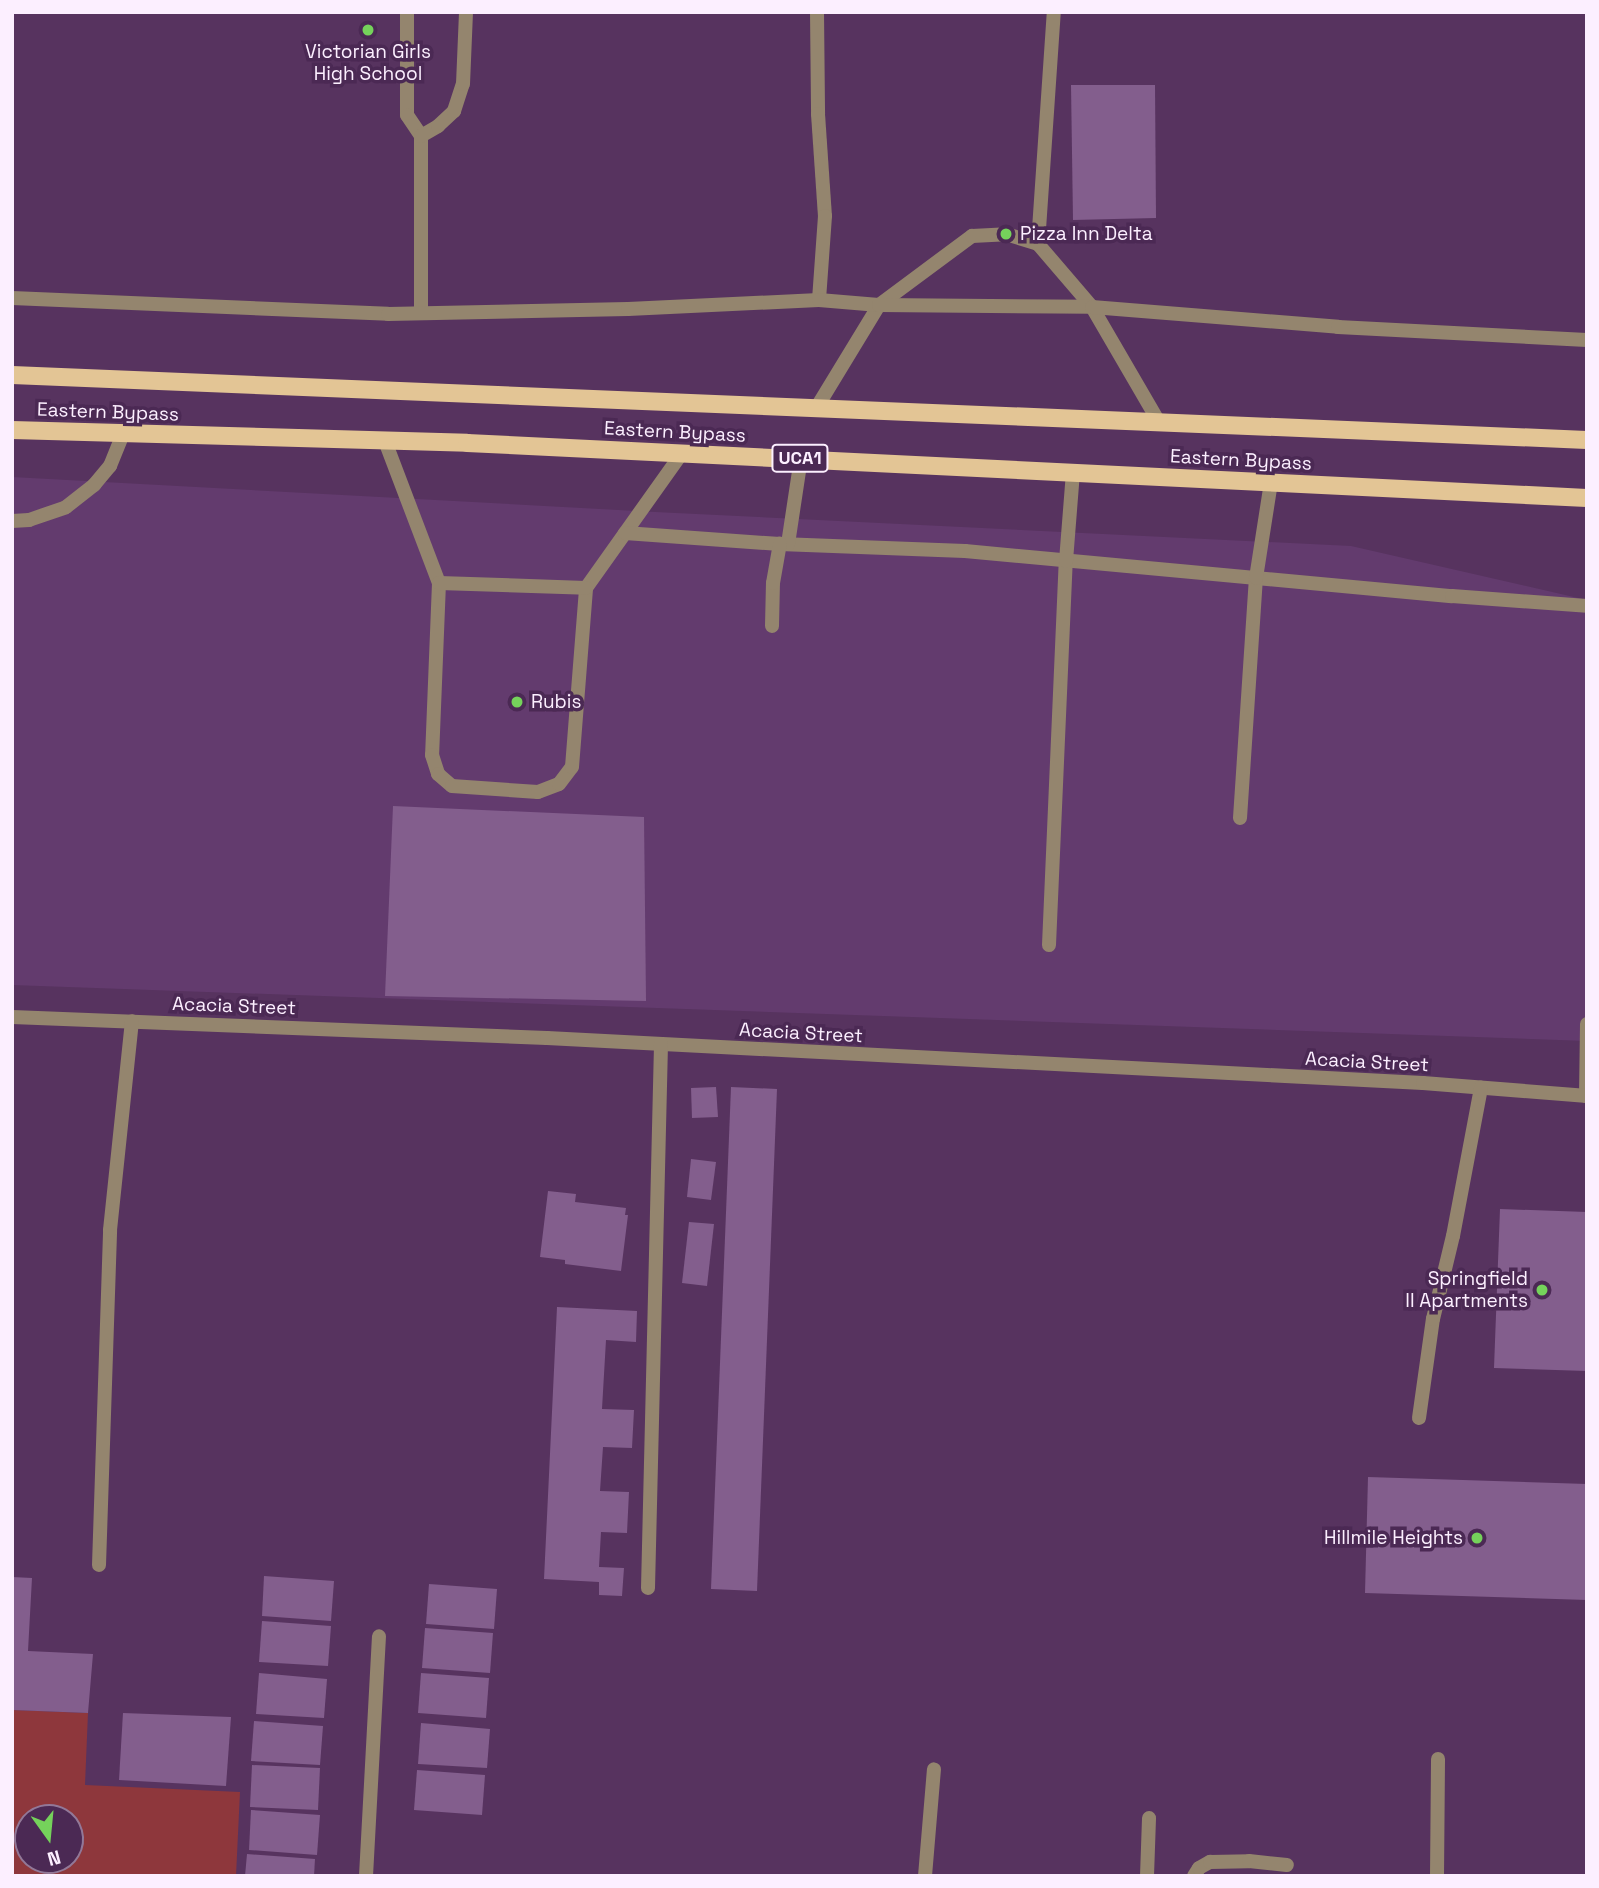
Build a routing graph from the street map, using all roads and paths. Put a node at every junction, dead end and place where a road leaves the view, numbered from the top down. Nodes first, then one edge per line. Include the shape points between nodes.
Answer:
1 (407, 12) edge
2 (466, 12) edge
3 (817, 12) edge
4 (1054, 12) edge
5 (421, 136) junction
6 (1038, 244) junction
7 (12, 298) edge
8 (819, 300) junction
9 (878, 304) junction
10 (1091, 307) junction
11 (421, 313) junction
12 (1587, 340) edge
13 (12, 375) edge
14 (817, 407) junction
15 (1160, 424) junction
16 (12, 429) edge
17 (123, 433) junction
18 (385, 440) junction
19 (1587, 440) edge
20 (682, 453) junction
21 (801, 458) junction
22 (1073, 473) junction
23 (1270, 482) junction
24 (1546, 496) junction
25 (1587, 498) edge
26 (1587, 509) edge
27 (12, 521) edge
28 (625, 533) junction
29 (784, 544) junction
30 (1066, 561) junction
31 (1256, 578) junction
32 (439, 583) junction
33 (586, 588) junction
34 (1587, 606) edge
35 (772, 626) dead end
36 (1240, 818) dead end
37 (1049, 945) dead end
38 (12, 1017) edge
39 (132, 1021) junction
40 (1587, 1024) edge
41 (661, 1044) junction
42 (1481, 1088) junction
43 (1587, 1096) edge
44 (1419, 1418) dead end
45 (99, 1565) dead end
46 (648, 1588) dead end
47 (379, 1636) dead end
48 (1438, 1759) dead end
49 (934, 1769) dead end
50 (1149, 1818) dead end
51 (1287, 1865) dead end
52 (366, 1876) edge
53 (925, 1876) edge
54 (1147, 1876) edge
55 (1194, 1876) edge
56 (1437, 1876) edge

1 - 5 street via 407,115
2 - 5 street via 463,84 454,111
3 - 8 street via 825,216
4 - 6 street
5 - 11 street
6 - 9 street via 1006,234 972,236
6 - 10 street
7 - 11 street
8 - 9 street
8 - 11 street
9 - 10 street
9 - 14 street
10 - 12 street via 1338,327
10 - 15 street
13 - 14 main road, Eastern Bypass
14 - 15 main road, Eastern Bypass
15 - 19 main road, Eastern Bypass
16 - 17 main road, Eastern Bypass / UCA1
17 - 18 main road, Eastern Bypass / UCA1
17 - 27 street via 110,466 94,485 66,507
18 - 20 main road, Eastern Bypass / UCA1
18 - 32 street
20 - 21 main road, Eastern Bypass / UCA1
20 - 28 street
21 - 22 main road, Eastern Bypass / UCA1
21 - 29 street
22 - 23 main road, Eastern Bypass / UCA1
22 - 30 street
23 - 24 main road, Eastern Bypass / UCA1
23 - 31 street
24 - 25 main road, Eastern Bypass / UCA1
24 - 26 main road
28 - 29 street
28 - 33 street
29 - 30 street via 965,551
29 - 35 street via 772,583
30 - 31 street
30 - 37 street
31 - 34 street
31 - 36 street
32 - 33 street
32 - 33 street via 432,755 438,774 452,786 538,792 559,784 572,767
38 - 39 street, Acacia Street
39 - 41 street, Acacia Street
39 - 45 street via 110,1230
40 - 43 street
41 - 42 street, Acacia Street
41 - 46 street
42 - 43 street, Acacia Street
42 - 44 street via 1433,1319
47 - 52 street
48 - 56 street
49 - 53 street
50 - 54 street
51 - 55 street via 1210,1862

